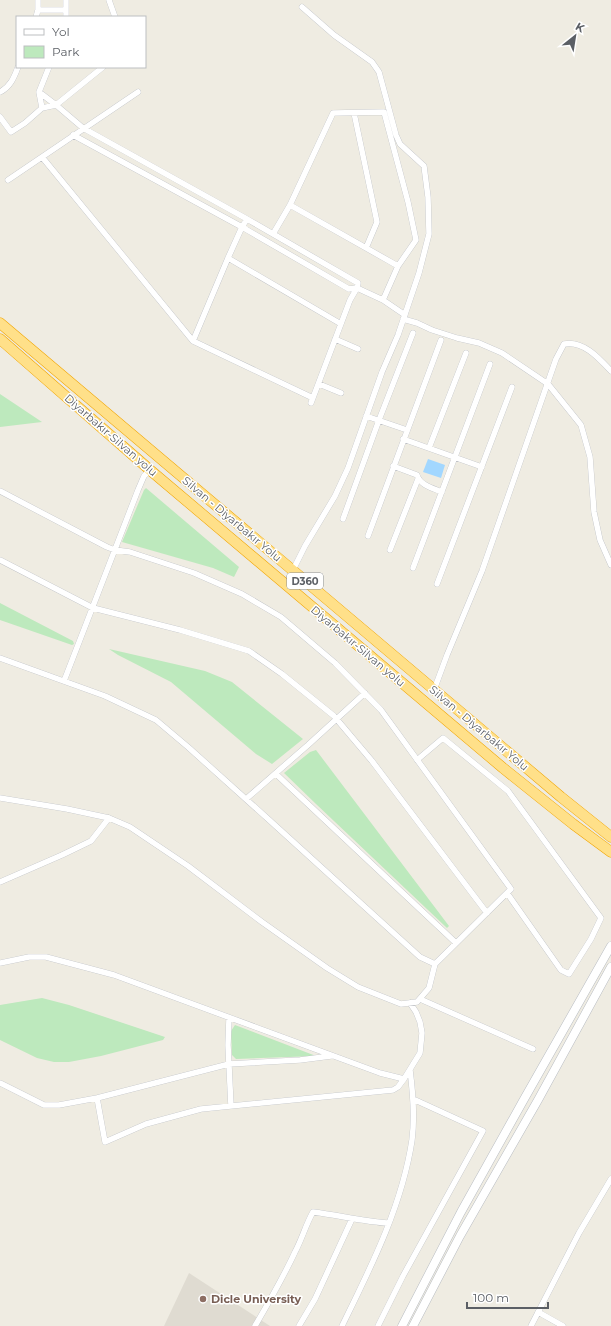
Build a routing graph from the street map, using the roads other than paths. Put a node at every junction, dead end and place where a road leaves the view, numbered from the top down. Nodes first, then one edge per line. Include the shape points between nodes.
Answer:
1 (38, 0) edge
2 (66, 0) edge
3 (109, 0) edge
4 (302, 7) dead end
5 (38, 10) junction
6 (66, 10) junction
7 (36, 16) edge
8 (66, 16) edge
9 (115, 16) edge
10 (18, 68) edge
11 (49, 68) edge
12 (102, 68) edge
13 (0, 92) edge
14 (39, 92) junction
15 (138, 92) dead end
16 (56, 105) junction
17 (42, 108) junction
18 (354, 113) junction
19 (0, 117) edge
20 (83, 128) junction
21 (74, 135) junction
22 (42, 157) junction
23 (8, 180) dead end
24 (290, 205) junction
25 (247, 219) junction
26 (242, 227) junction
27 (272, 234) junction
28 (366, 248) junction
29 (228, 258) junction
30 (398, 266) junction
31 (357, 288) junction
32 (383, 300) junction
33 (404, 317) junction
34 (0, 323) edge
35 (341, 324) junction
36 (413, 333) dead end
37 (0, 339) edge
38 (335, 339) junction
39 (441, 340) dead end
40 (193, 341) junction
41 (358, 349) dead end
42 (466, 354) dead end
43 (490, 364) dead end
44 (611, 371) edge
45 (319, 384) junction
46 (548, 384) junction
47 (512, 387) dead end
48 (341, 393) dead end
49 (366, 416) junction
50 (379, 420) junction
51 (407, 430) junction
52 (403, 439) junction
53 (429, 448) junction
54 (456, 457) junction
55 (393, 466) junction
56 (482, 467) junction
57 (150, 470) junction
58 (418, 479) junction
59 (0, 491) edge
60 (442, 492) junction
61 (343, 519) dead end
62 (368, 536) dead end
63 (115, 550) junction
64 (390, 550) dead end
65 (0, 560) edge
66 (611, 565) edge
67 (413, 568) dead end
68 (293, 570) junction
69 (437, 584) dead end
70 (93, 608) junction
71 (0, 658) edge
72 (64, 681) junction
73 (434, 690) junction
74 (365, 693) junction
75 (337, 720) junction
76 (417, 760) junction
77 (276, 774) junction
78 (0, 798) edge
79 (246, 800) junction
80 (109, 818) junction
81 (611, 838) edge
82 (608, 851) edge
83 (0, 882) edge
84 (507, 893) junction
85 (487, 912) junction
86 (456, 943) junction
87 (611, 946) edge
88 (0, 963) edge
89 (435, 964) junction
90 (611, 967) edge
91 (420, 999) junction
92 (410, 1003) junction
93 (229, 1018) junction
94 (533, 1048) dead end
95 (333, 1056) junction
96 (229, 1064) junction
97 (410, 1069) junction
98 (404, 1079) junction
99 (0, 1083) edge
100 (97, 1098) junction
101 (413, 1099) junction
102 (231, 1106) junction
103 (611, 1178) edge
104 (352, 1219) junction
105 (388, 1224) junction
106 (538, 1312) junction
107 (255, 1326) edge
108 (299, 1326) edge
109 (342, 1326) edge
110 (378, 1326) edge
111 (402, 1326) edge
112 (413, 1326) edge
113 (530, 1326) edge
114 (563, 1326) edge

1 - 5 street
2 - 6 street
3 - 9 street
4 - 33 street via 334,35 372,62 379,72 400,144 424,166 429,234
5 - 6 street
5 - 7 street
6 - 8 street
10 - 13 street via 7,89
11 - 14 street
12 - 16 street
14 - 16 street
14 - 17 street
15 - 20 street
16 - 17 street
16 - 20 street
17 - 19 street via 11,132
18 - 24 street via 333,113
18 - 28 street via 377,222
18 - 30 street via 384,112 416,240
20 - 21 street
20 - 25 street
21 - 22 street
21 - 26 street
22 - 23 street
22 - 40 street
24 - 27 street
24 - 28 street
25 - 26 street
25 - 27 street
26 - 29 street
26 - 31 street via 349,289
27 - 31 street via 358,283
28 - 30 street
29 - 35 street
29 - 40 street
30 - 32 street
31 - 32 street
31 - 35 street
32 - 33 street
33 - 46 street via 432,330 479,343 502,353
33 - 49 street
34 - 68 highway, Silvan - Diyarbakır Yolu / D360
35 - 38 street
36 - 50 street
37 - 57 highway, Diyarbakır-Silvan yolu / D360
38 - 41 street
38 - 45 street
39 - 51 street
40 - 45 street via 312,400
42 - 53 street
43 - 54 street
44 - 46 street via 599,357 571,343 564,344
45 - 48 street
46 - 66 street via 581,425 590,457 594,512 600,540
46 - 73 street via 482,571
47 - 56 street
49 - 50 street
49 - 68 street via 348,468 335,496
50 - 51 street
50 - 61 street
51 - 52 street
52 - 53 street
52 - 55 street
53 - 54 street
54 - 56 street
54 - 60 street
55 - 58 street via 416,475
55 - 62 street
56 - 69 street
57 - 63 street via 144,476
57 - 82 highway, Diyarbakır-Silvan yolu / D360 via 503,768
58 - 60 street
58 - 64 street
59 - 63 street
60 - 67 street
63 - 70 street
63 - 74 street via 130,552 194,573 248,598 281,617 336,663
65 - 70 street
68 - 73 highway, Silvan - Diyarbakır Yolu / D360
70 - 72 street
70 - 75 street via 249,651 282,674
71 - 72 street
72 - 79 street via 112,699 156,720
73 - 81 highway, Silvan - Diyarbakır Yolu / D360
74 - 75 street
74 - 76 street via 381,710
75 - 77 street
75 - 85 street via 372,761
76 - 84 street via 511,889
76 - 84 street via 443,738 508,791 601,918 591,939 568,974 561,970
77 - 79 street
77 - 86 street
78 - 80 street
79 - 89 street via 420,957
80 - 83 street via 91,841
80 - 92 street via 130,827 175,857 327,968 358,987 401,1004
84 - 85 street
85 - 86 street
86 - 89 street
87 - 111 street via 465,1206
88 - 93 street via 46,956 114,976
89 - 91 street via 429,988
90 - 112 street via 460,1236
91 - 92 street
91 - 94 street
92 - 97 street via 416,1012 422,1033 420,1053
93 - 95 street
93 - 96 street
95 - 96 street
95 - 98 street
96 - 100 street
96 - 102 street
97 - 98 street
97 - 101 street
98 - 102 street via 393,1090
99 - 100 street via 44,1105
100 - 102 street via 105,1142 146,1124 202,1109
101 - 105 street via 412,1139 404,1176
101 - 110 street via 483,1131
103 - 106 street
104 - 105 street
104 - 107 street via 313,1212 279,1285
104 - 108 street via 315,1299
105 - 109 street
106 - 113 street
106 - 114 street

